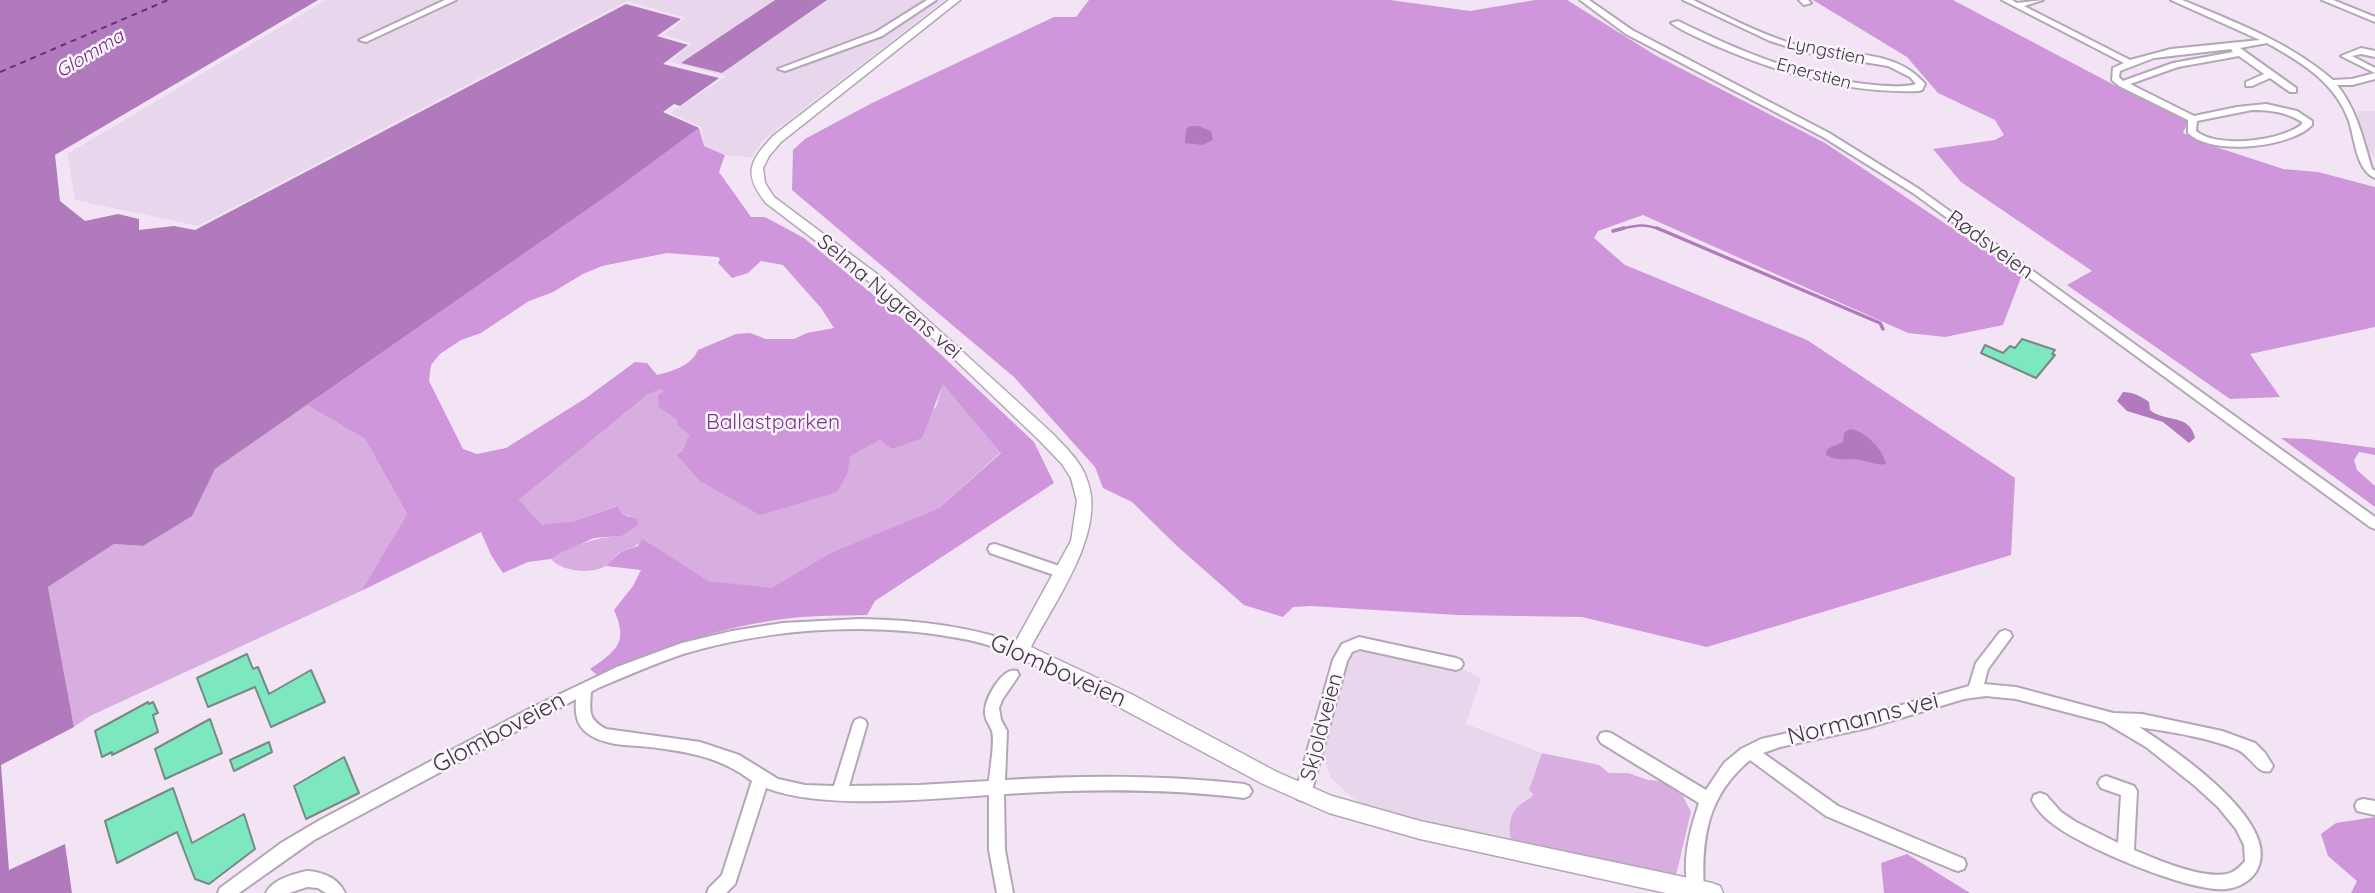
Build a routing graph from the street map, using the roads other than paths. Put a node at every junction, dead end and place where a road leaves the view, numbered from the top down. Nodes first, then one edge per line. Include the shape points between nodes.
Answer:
1 (452, 0) edge
2 (932, 0) edge
3 (955, 0) edge
4 (1584, 0) edge
5 (1687, 0) edge
6 (2006, 0) edge
7 (2039, 0) edge
8 (2175, 0) edge
9 (2326, 0) edge
10 (2017, 5) junction
11 (2375, 20) edge
12 (1675, 23) dead end
13 (363, 40) dead end
14 (2265, 41) junction
15 (2236, 50) junction
16 (2375, 54) edge
17 (2132, 64) junction
18 (782, 69) dead end
19 (2375, 71) edge
20 (2271, 74) junction
21 (2375, 76) edge
22 (2331, 83) junction
23 (2122, 84) junction
24 (2249, 84) dead end
25 (1919, 88) joint
26 (2293, 90) dead end
27 (2193, 119) junction
28 (2375, 175) edge
29 (2375, 524) edge
30 (995, 549) dead end
31 (1063, 573) junction
32 (2005, 636) dead end
33 (1020, 650) junction
34 (1456, 664) dead end
35 (1012, 676) dead end
36 (584, 690) junction
37 (1975, 691) junction
38 (2112, 719) junction
39 (860, 724) dead end
40 (1606, 738) dead end
41 (1751, 752) junction
42 (2265, 766) dead end
43 (761, 778) junction
44 (2106, 783) dead end
45 (996, 789) junction
46 (1244, 791) dead end
47 (840, 792) junction
48 (1303, 794) junction
49 (1708, 800) junction
50 (2040, 800) dead end
51 (2126, 853) junction
52 (1958, 864) dead end
53 (1704, 891) edge
54 (226, 893) edge
55 (274, 893) edge
56 (337, 893) edge
57 (715, 893) edge
58 (1006, 893) edge

1 - 13 street
2 - 18 street via 879,34
3 - 31 main road, Selma Nygrens vei via 777,139 758,160 756,177 770,200 872,277 1068,460 1085,501 1079,541
4 - 29 street, Rødsveien via 1648,43 1826,135 1916,191
5 - 25 street, Lyngstien via 1804,49 1900,68 1919,81
6 - 10 street
7 - 10 street
8 - 14 street
9 - 11 street
10 - 17 street
12 - 25 street, Enerstien via 1737,51 1822,78 1872,87
14 - 15 street
14 - 22 street
15 - 17 street via 2182,49
15 - 20 street
15 - 23 street
16 - 19 street via 2361,51 2345,56
17 - 23 street via 2114,74
20 - 24 street
20 - 26 street
21 - 22 street
22 - 28 street via 2346,104 2368,170
23 - 27 street
27 - 27 street via 2264,106 2290,110 2307,121 2304,130 2294,134 2219,144 2195,136
30 - 31 street
31 - 33 main road, Selma Nygrens vei
32 - 37 street via 1981,667
33 - 36 street, Glomboveien via 918,626 840,624 782,629 683,648
33 - 48 main road, Glomboveien
34 - 48 street, Skjoldveien via 1359,643 1347,648
35 - 45 street via 992,702 992,721 1000,731
36 - 43 street via 583,717 592,730 704,750 729,758
36 - 54 street, Glomboveien via 307,836
37 - 38 street, Normanns vei via 2015,693
37 - 41 street, Normanns vei
38 - 42 street, Normanns vei via 2140,720 2232,740 2253,751
38 - 51 street, Normanns vei via 2142,734 2206,785 2235,815 2254,856 2250,869 2223,883 2184,875
39 - 47 street
40 - 49 street
41 - 49 street, Normanns vei via 1725,772
41 - 52 street, Normanns vei via 1832,811
43 - 47 street via 782,787
43 - 57 street via 729,879
44 - 51 street via 2129,791
45 - 46 street via 1130,780
45 - 47 street
45 - 58 street via 995,845
48 - 53 main road, Glomboveien via 1420,830
49 - 53 street, Normanns vei via 1693,862
50 - 51 street, Normanns vei via 2059,820
55 - 56 street via 306,878 326,882

